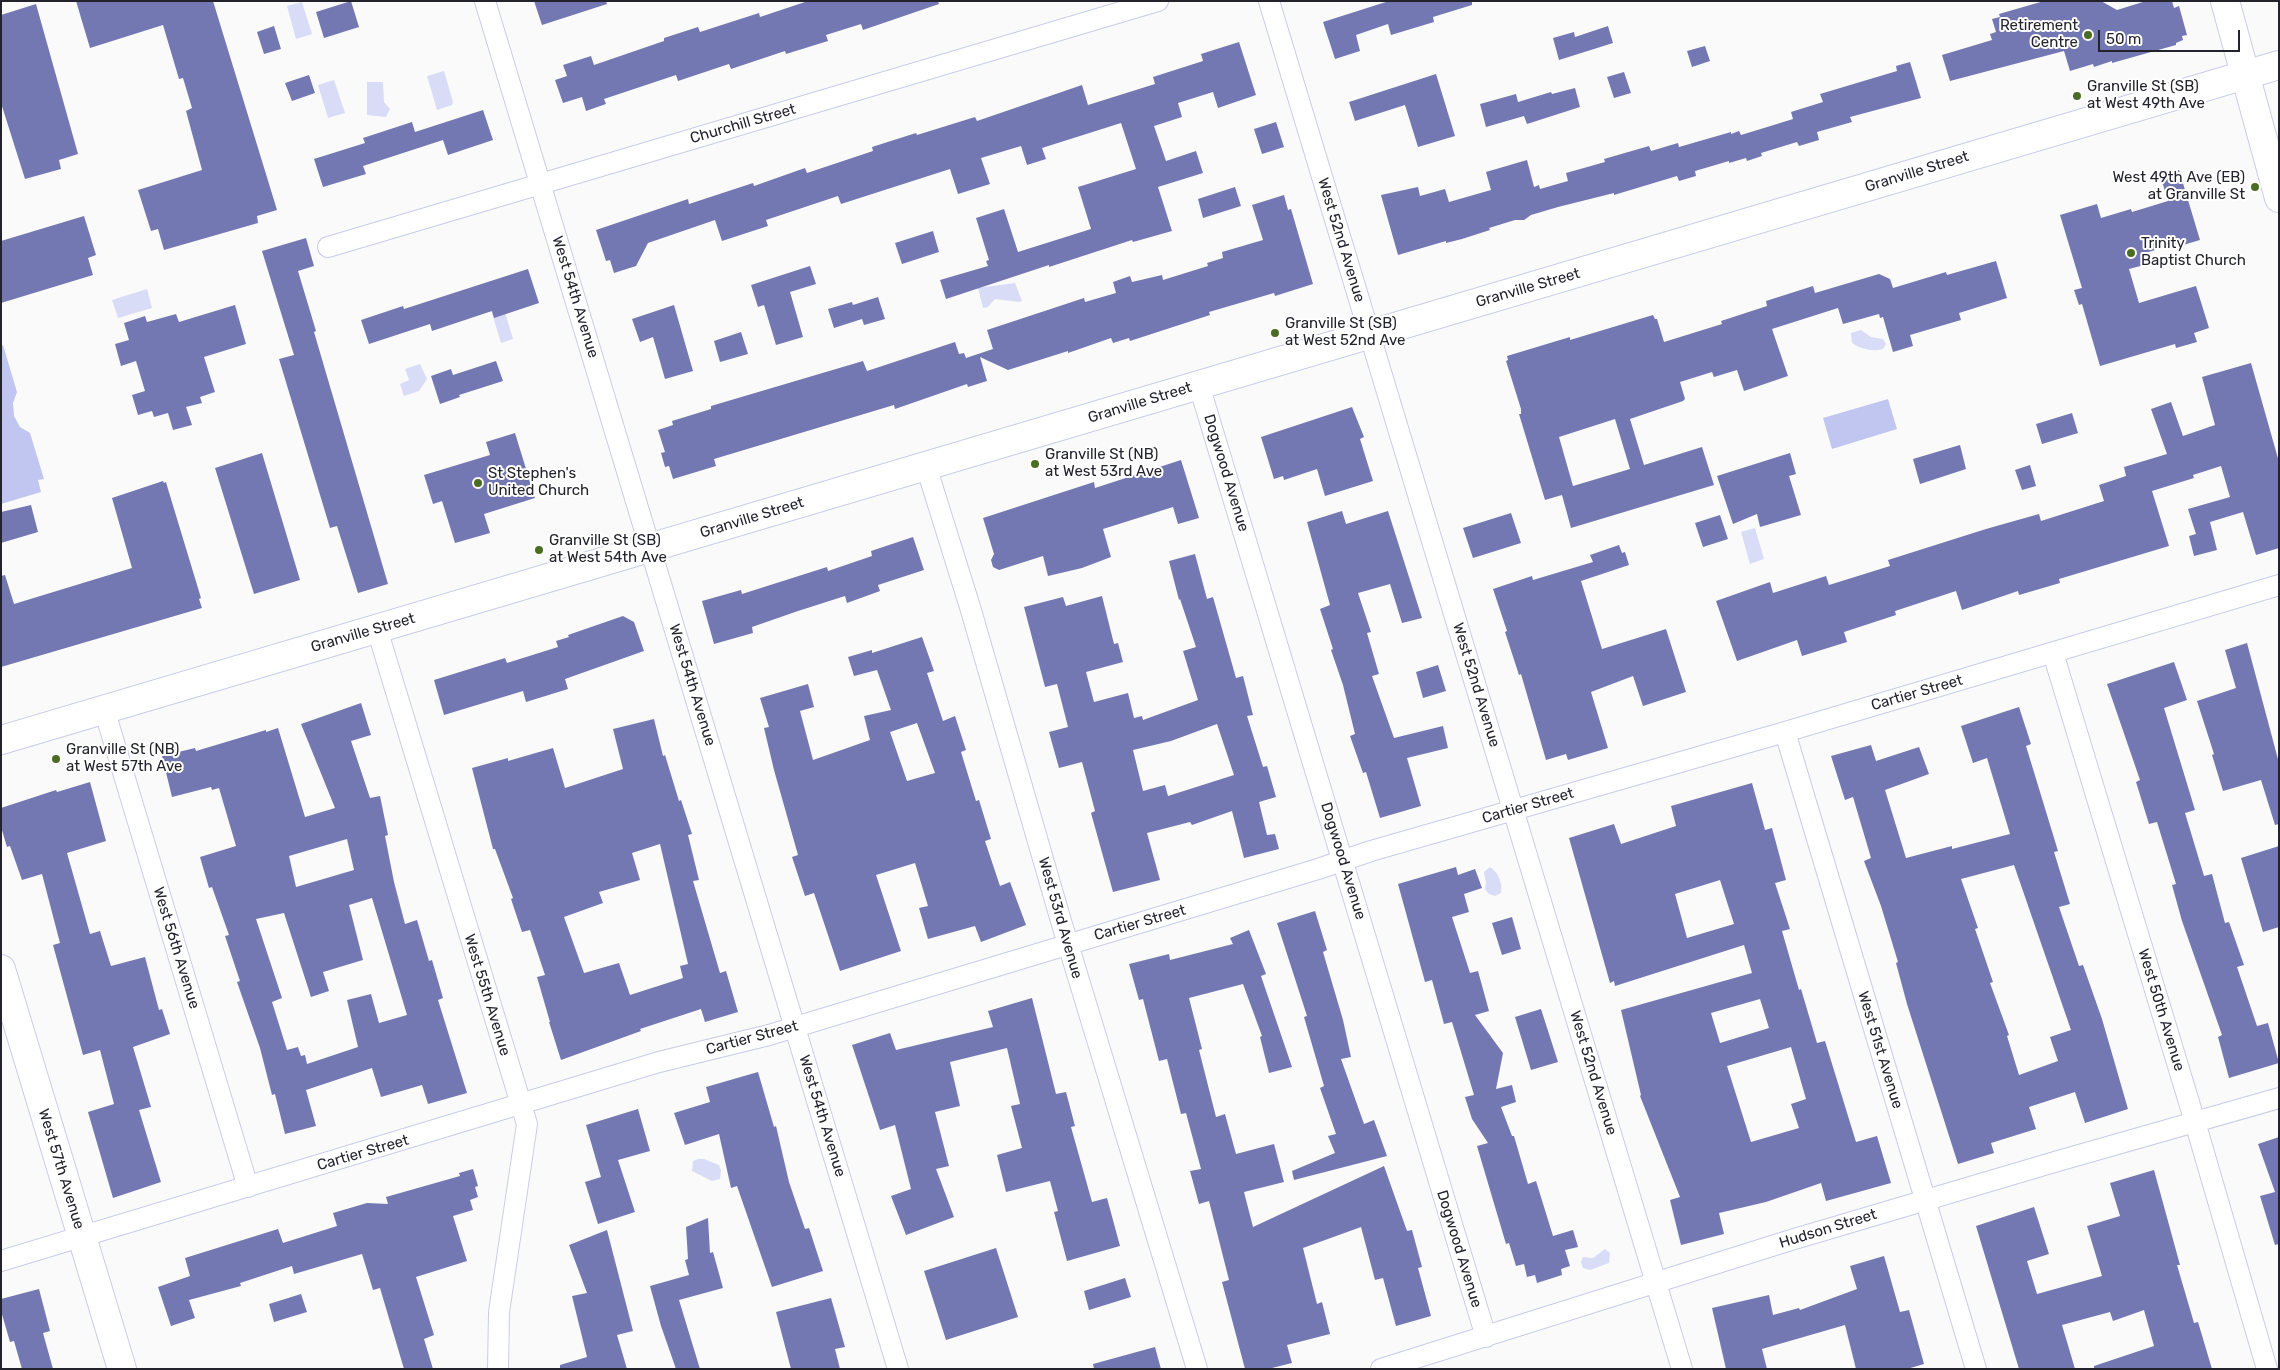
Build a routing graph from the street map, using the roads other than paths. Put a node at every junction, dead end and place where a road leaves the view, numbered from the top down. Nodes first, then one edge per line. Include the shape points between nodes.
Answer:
1 (485, 1) edge
2 (1158, 1) edge
3 (1269, 1) edge
4 (2225, 1) edge
5 (2279, 65) edge
6 (2246, 75) junction
7 (540, 183) junction
8 (2279, 198) edge
9 (328, 247) dead end
10 (1370, 334) junction
11 (1199, 385) junction
12 (926, 466) junction
13 (650, 548) junction
14 (2279, 585) edge
15 (377, 629) junction
16 (2053, 653) junction
17 (104, 709) junction
18 (1785, 732) junction
19 (1, 740) edge
20 (1514, 810) junction
21 (1343, 861) junction
22 (1068, 944) junction
23 (1, 969) edge
24 (795, 1027) junction
25 (2279, 1098) edge
26 (520, 1105) junction
27 (2195, 1122) junction
28 (248, 1187) junction
29 (1925, 1200) junction
30 (81, 1236) junction
31 (1, 1261) edge
32 (1656, 1281) junction
33 (1486, 1337) junction
34 (122, 1369) edge
35 (498, 1369) edge
36 (898, 1369) edge
37 (1197, 1369) edge
38 (1381, 1369) edge
39 (1682, 1369) edge
40 (1976, 1369) edge
41 (2267, 1369) edge

1 - 7 street, West 54th Avenue
2 - 7 street, Churchill Street
3 - 10 street, West 52nd Avenue
4 - 6 main road
5 - 6 main road, Granville Street
6 - 8 main road
6 - 10 main road, Granville Street
7 - 9 street, Churchill Street
7 - 13 street, West 54th Avenue
10 - 11 main road, Granville Street
10 - 20 street, West 52nd Avenue
11 - 12 main road, Granville Street
11 - 21 street, Dogwood Avenue
12 - 13 main road, Granville Street
12 - 22 street, West 53rd Avenue
13 - 15 main road, Granville Street
13 - 24 street, West 54th Avenue
14 - 16 street, Cartier Street
15 - 17 main road, Granville Street
15 - 26 street, West 55th Avenue
16 - 18 street, Cartier Street
16 - 27 street, West 50th Avenue
17 - 19 main road, Granville Street
17 - 28 street, West 56th Avenue
18 - 20 street, Cartier Street
18 - 29 street, West 51st Avenue
20 - 21 street, Cartier Street
20 - 32 street, West 52nd Avenue
21 - 22 street, Cartier Street
21 - 33 street, Dogwood Avenue
22 - 24 street, Cartier Street
22 - 37 street, West 53rd Avenue
23 - 30 main road, West 57th Avenue
24 - 26 street, Cartier Street via 659,1062
24 - 36 street, West 54th Avenue
25 - 27 street, Hudson Street
26 - 28 street, Cartier Street
26 - 35 street, West 55th Avenue via 527,1128 499,1312
27 - 29 street, Hudson Street
27 - 41 street, West 50th Avenue
28 - 30 street, Cartier Street
29 - 32 street, Hudson Street
29 - 40 street, West 51st Avenue
30 - 31 street, Cartier Street
30 - 34 main road, West 57th Avenue
32 - 33 street, Hudson Street
32 - 39 street, West 52nd Avenue
33 - 38 street, Hudson Street

